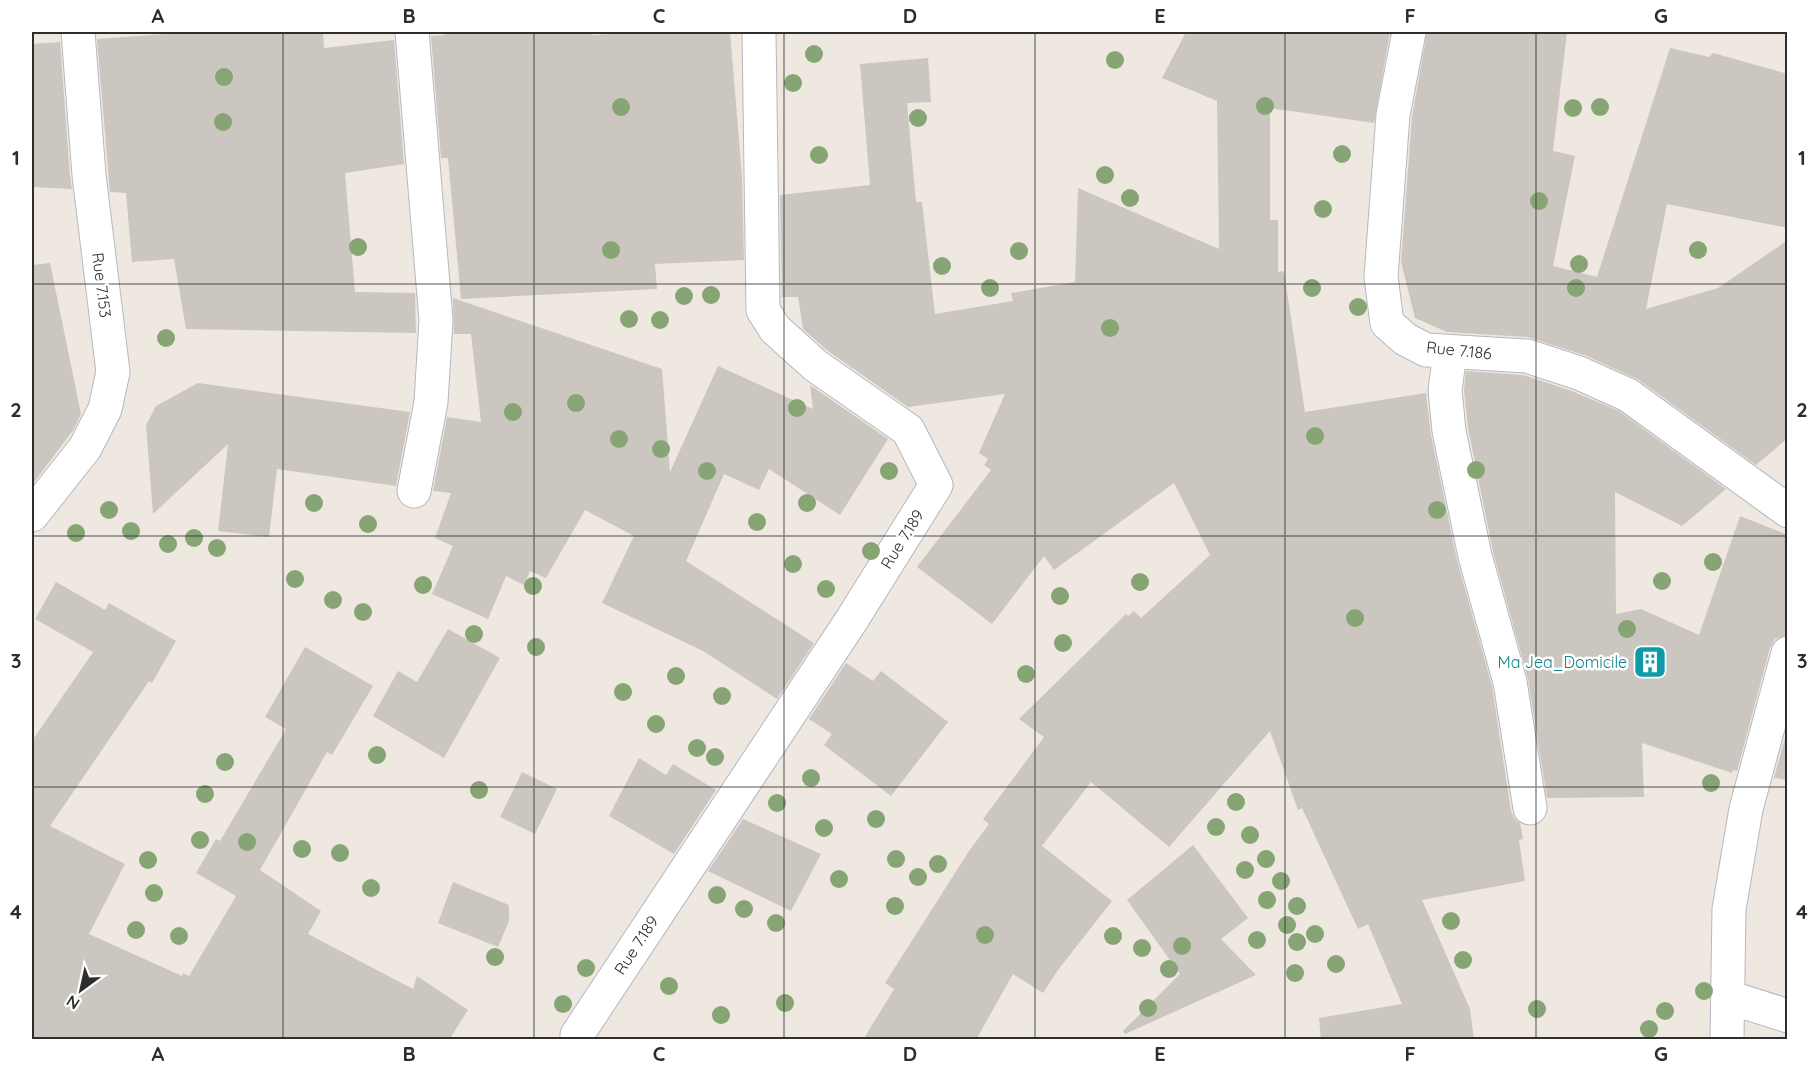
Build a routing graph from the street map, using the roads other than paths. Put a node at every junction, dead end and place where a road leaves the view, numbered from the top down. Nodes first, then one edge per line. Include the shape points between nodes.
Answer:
1 (78, 32) edge
2 (412, 32) edge
3 (759, 32) edge
4 (1408, 32) edge
5 (1450, 353) junction
6 (414, 491) dead end
7 (1788, 511) edge
8 (32, 515) edge
9 (1788, 653) edge
10 (1530, 808) dead end
11 (1728, 997) junction
12 (1788, 1016) edge
13 (577, 1035) dead end
14 (1727, 1040) edge

1 - 8 street, Rue 7.153 via 89,175 113,372 105,409 85,448
2 - 6 street via 436,320 431,402
3 - 13 street, Rue 7.189 via 763,310 775,329 816,366 908,429 936,485
4 - 5 street, Rue 7.186 via 1393,115 1381,277 1388,323 1405,339 1426,350
5 - 7 street, Rue 7.186 via 1527,356 1580,373 1628,395
5 - 10 street via 1445,390 1449,431 1475,556 1510,682
9 - 11 street via 1744,820 1729,909
11 - 12 street
11 - 14 street

